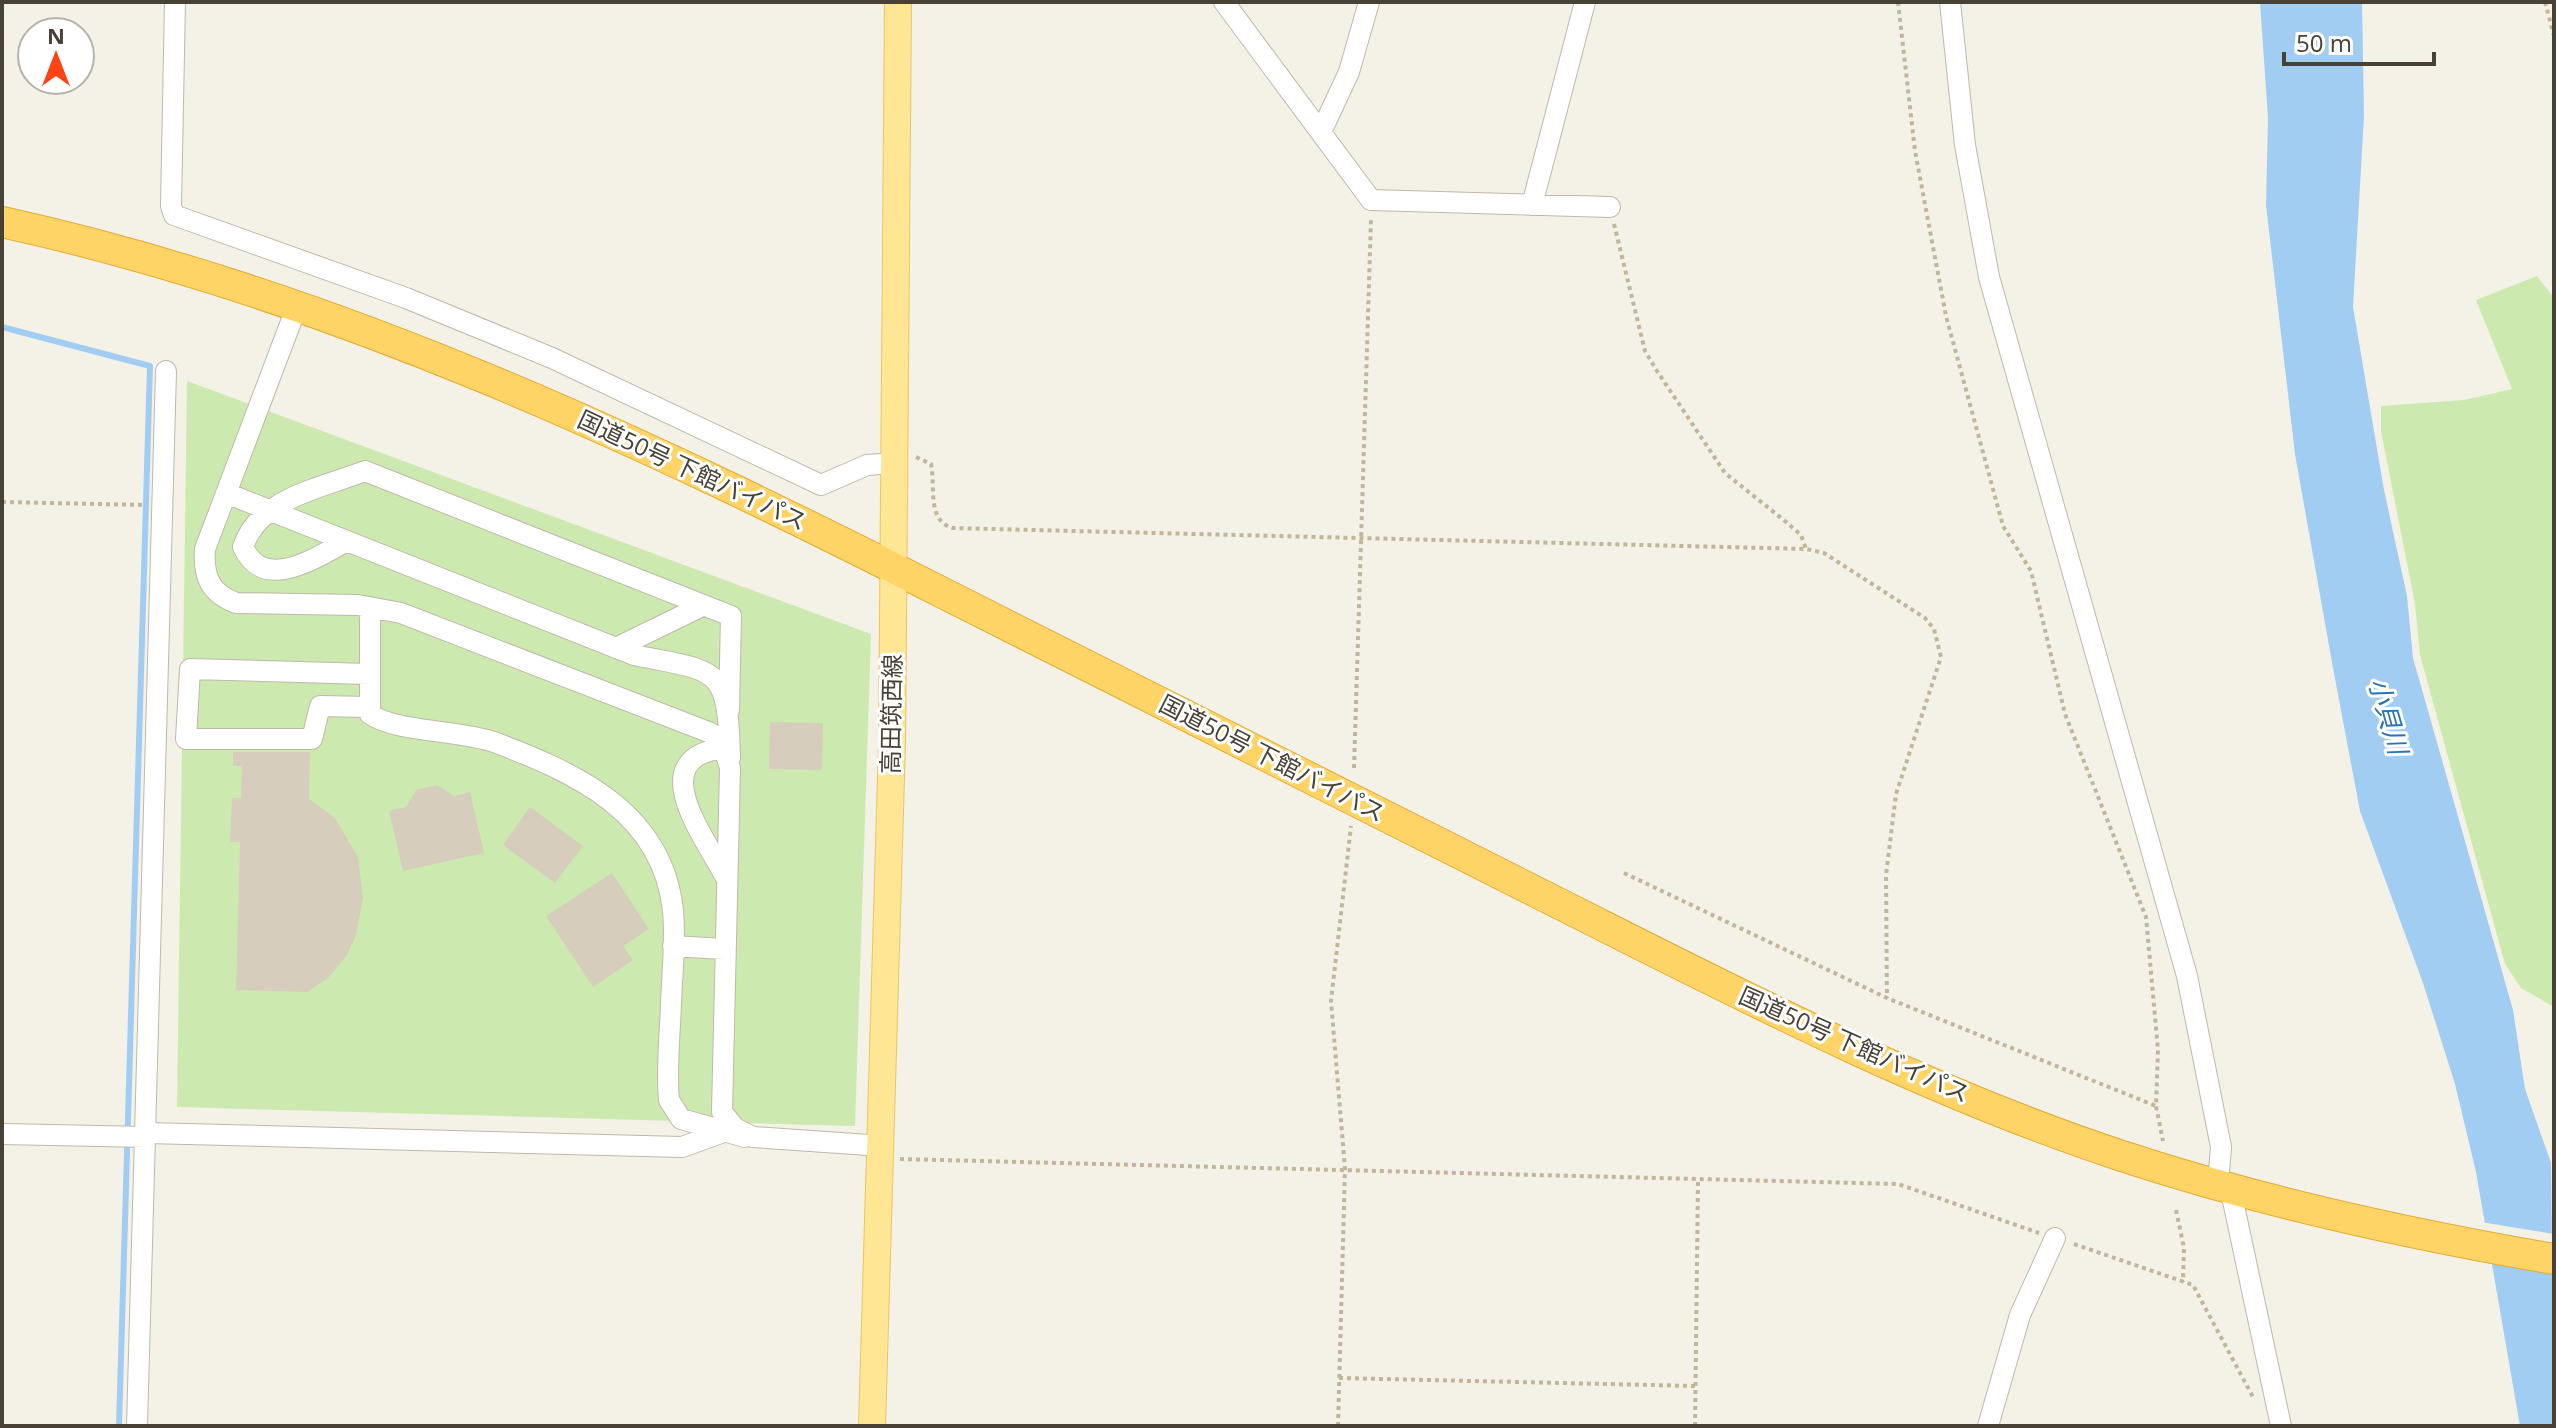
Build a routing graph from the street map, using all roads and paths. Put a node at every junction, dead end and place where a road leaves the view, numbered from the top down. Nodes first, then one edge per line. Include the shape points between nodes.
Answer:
1 (175, 2) edge
2 (898, 2) edge
3 (1224, 2) edge
4 (1369, 2) edge
5 (1585, 2) edge
6 (1898, 2) edge
7 (1950, 2) edge
8 (2545, 2) edge
9 (2554, 36) edge
10 (1321, 132) junction
11 (1371, 200) junction
12 (1532, 205) junction
13 (1610, 207) joint
14 (2, 222) edge
15 (297, 306) junction
16 (166, 371) dead end
17 (894, 458) junction
18 (226, 493) junction
19 (2, 502) edge
20 (140, 505) dead end
21 (267, 509) junction
22 (1361, 537) junction
23 (347, 541) junction
24 (1806, 549) junction
25 (893, 568) junction
26 (704, 605) junction
27 (370, 607) junction
28 (616, 648) junction
29 (369, 674) junction
30 (369, 707) junction
31 (729, 710) junction
32 (727, 758) junction
33 (1354, 768) dead end
34 (1352, 822) dead end
35 (1624, 873) dead end
36 (727, 879) junction
37 (673, 946) junction
38 (724, 949) junction
39 (1887, 998) junction
40 (2156, 1106) junction
41 (721, 1133) junction
42 (2, 1134) edge
43 (138, 1136) junction
44 (753, 1137) junction
45 (2163, 1141) dead end
46 (883, 1152) junction
47 (1345, 1169) junction
48 (1698, 1180) junction
49 (2231, 1187) junction
50 (2176, 1210) dead end
51 (2055, 1238) junction
52 (2554, 1259) edge
53 (2183, 1282) junction
54 (1339, 1378) junction
55 (1695, 1386) junction
56 (2260, 1412) dead end
57 (137, 1426) edge
58 (872, 1426) edge
59 (1338, 1426) edge
60 (1695, 1426) edge
61 (1988, 1426) edge
62 (2281, 1426) edge

1 - 17 street via 174,215 406,298 552,358 821,485
2 - 17 main road, 高田筑西線
3 - 10 street
4 - 10 street via 1349,72
5 - 12 street
6 - 40 path via 1926,222 2003,526 2031,571 2065,714 2144,908 2158,1050
7 - 49 street via 1965,145 1989,277 2187,976
8 - 9 path
10 - 11 street
11 - 12 street
11 - 22 path
12 - 13 street
13 - 24 path via 1645,351 1725,473 1801,535
14 - 15 highway, 国道50号 下館バイパス via 173,265
15 - 18 street
15 - 25 highway, 国道50号 下館バイパス via 598,425
16 - 43 street
17 - 22 path via 917,457 931,464 934,513 952,528
17 - 25 main road, 高田筑西線
18 - 21 street
18 - 27 street via 205,549 205,577 219,596 236,603
19 - 20 path
21 - 23 street
21 - 23 street via 249,530 243,547 262,570 279,571
21 - 26 street via 365,471
22 - 24 path
22 - 33 path
23 - 28 street
24 - 39 path via 1824,553 1925,618 1939,641 1940,670 1906,760 1891,830
25 - 46 main road, 高田筑西線
25 - 49 highway, 国道50号 下館バイパス via 1765,1007 2015,1116 2120,1155
26 - 28 street
26 - 31 street via 731,616
27 - 29 street
27 - 32 street via 401,613 700,727
28 - 31 street via 709,672 720,684
29 - 30 street
29 - 30 street via 190,669 186,739 312,739 320,706
30 - 37 street via 377,720 492,742 583,780 615,802 641,830 664,872 673,909
31 - 32 street
32 - 36 street
32 - 36 street via 707,750 688,762 681,776 683,796
34 - 47 path via 1331,1001
35 - 39 path
36 - 38 street
37 - 38 street
37 - 41 street via 669,1100 681,1119
38 - 44 street via 722,1112 735,1128
39 - 40 path
40 - 45 path
41 - 43 street via 682,1147
41 - 44 street
42 - 43 street
43 - 57 street
44 - 46 street
46 - 47 path
46 - 58 main road, 高田筑西線
47 - 48 path
47 - 54 path
48 - 51 path via 1898,1184
48 - 55 path
49 - 52 highway, 国道50号 下館バイパス via 2400,1229
49 - 62 street
50 - 53 path via 2184,1248
51 - 53 path
51 - 61 street via 2020,1315
53 - 56 path via 2193,1285
54 - 55 path
54 - 59 path
55 - 60 path

